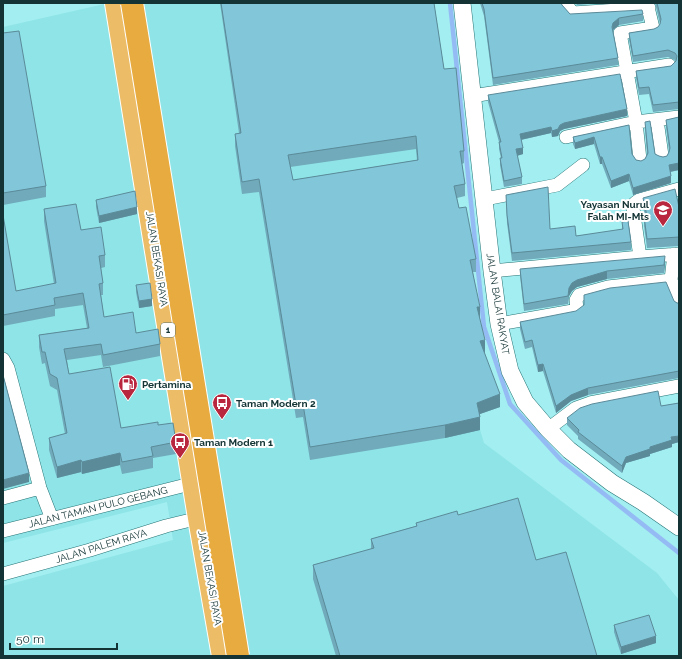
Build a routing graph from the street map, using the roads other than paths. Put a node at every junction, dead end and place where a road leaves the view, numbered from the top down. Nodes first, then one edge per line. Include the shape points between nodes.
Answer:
1 (116, 3) edge
2 (132, 3) edge
3 (142, 3) edge
4 (462, 3) edge
5 (566, 3) edge
6 (648, 5) edge
7 (146, 31) junction
8 (121, 34) junction
9 (669, 65) edge
10 (626, 71) junction
11 (472, 96) junction
12 (679, 117) edge
13 (657, 120) junction
14 (636, 122) junction
15 (566, 137) dead end
16 (662, 156) edge
17 (640, 160) edge
18 (583, 165) dead end
19 (679, 189) edge
20 (485, 199) junction
21 (676, 254) edge
22 (640, 257) junction
23 (492, 271) junction
24 (671, 280) junction
25 (679, 302) edge
26 (500, 324) junction
27 (3, 359) edge
28 (679, 386) edge
29 (548, 429) junction
30 (194, 483) junction
31 (40, 488) junction
32 (3, 498) edge
33 (199, 518) junction
34 (52, 519) junction
35 (679, 527) edge
36 (3, 531) edge
37 (228, 535) junction
38 (203, 540) junction
39 (3, 574) edge
40 (223, 656) edge
41 (238, 656) edge
42 (248, 656) edge

1 - 8 highway, JALAN BEKASI RAYA / 1
2 - 41 highway, bridge
3 - 7 highway
4 - 11 street, JALAN BALAI RAKYAT
5 - 6 street via 573,13
6 - 10 street via 653,28 620,33
7 - 8 highway
7 - 37 highway
8 - 30 highway, JALAN BEKASI RAYA / 1
9 - 10 street
10 - 11 street
10 - 14 street
11 - 20 street, JALAN BALAI RAKYAT
12 - 13 street
13 - 14 street
13 - 16 street
14 - 15 street
14 - 17 street
18 - 20 street via 557,185
19 - 22 street via 634,203
20 - 23 street, JALAN BALAI RAKYAT
21 - 22 street
21 - 24 street
22 - 23 street
23 - 26 street, JALAN BALAI RAKYAT
24 - 25 street
24 - 26 street via 608,286 579,295 576,300 577,309 573,311
26 - 29 street, JALAN BALAI RAKYAT via 507,359 517,387 525,402
27 - 31 street via 8,368
28 - 29 street via 590,403 576,408
29 - 35 street, JALAN BALAI RAKYAT via 569,450 612,484
30 - 33 highway, JALAN BEKASI RAYA / 1
30 - 34 street, JALAN TAMAN PULO GEBANG
31 - 32 street
31 - 34 street
33 - 38 highway, JALAN BEKASI RAYA / 1
33 - 39 street, JALAN PALEM RAYA
34 - 36 street, JALAN TAMAN PULO GEBANG
37 - 38 highway
37 - 42 highway
38 - 40 highway, JALAN BEKASI RAYA / 1

